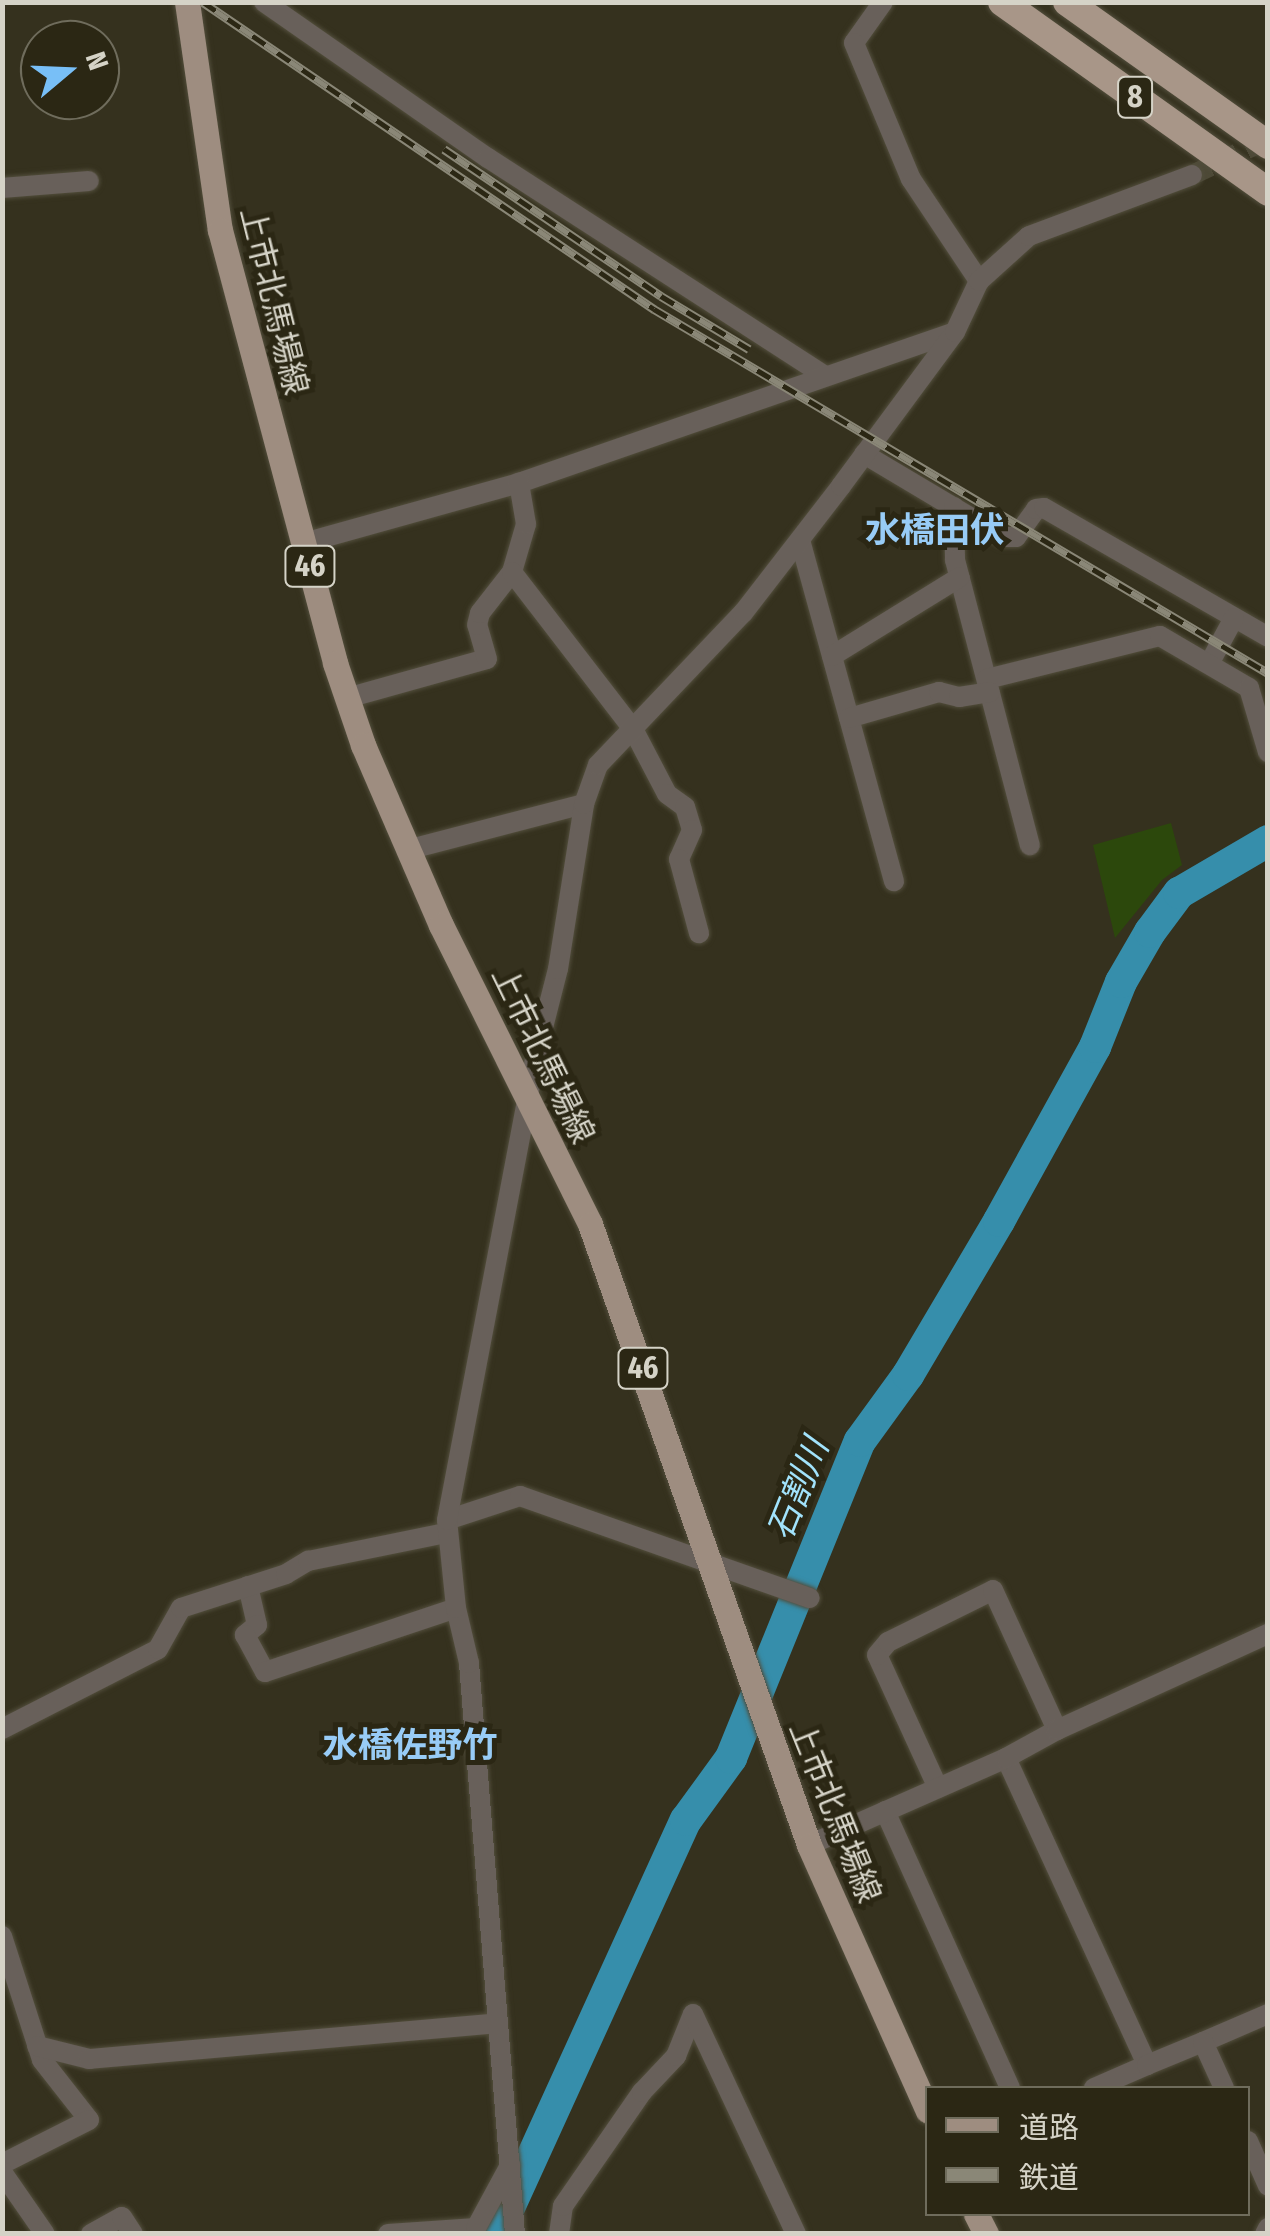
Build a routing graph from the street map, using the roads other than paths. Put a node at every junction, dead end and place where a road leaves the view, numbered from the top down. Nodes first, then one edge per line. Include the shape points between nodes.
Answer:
1 (186, 2) edge
2 (264, 2) edge
3 (883, 2) edge
4 (1002, 2) edge
5 (1067, 2) edge
6 (1268, 145) edge
7 (1192, 175) tunnel mouth
8 (88, 181) dead end
9 (2, 188) edge
10 (1268, 192) edge
11 (978, 280) junction
12 (954, 332) junction
13 (824, 375) junction
14 (864, 454) junction
15 (518, 483) junction
16 (954, 507) junction
17 (800, 540) junction
18 (304, 543) junction
19 (512, 572) junction
20 (960, 577) junction
21 (1234, 618) junction
22 (1268, 636) edge
23 (832, 656) junction
24 (1209, 664) junction
25 (988, 685) junction
26 (347, 698) junction
27 (849, 718) junction
28 (633, 729) junction
29 (1268, 752) edge
30 (584, 804) junction
31 (1030, 845) dead end
32 (407, 850) junction
33 (894, 881) dead end
34 (699, 933) dead end
35 (530, 1099) junction
36 (447, 1526) junction
37 (709, 1562) junction
38 (248, 1586) junction
39 (810, 1598) dead end
40 (456, 1608) junction
41 (1268, 1634) edge
42 (2, 1728) edge
43 (1058, 1730) junction
44 (1006, 1758) junction
45 (938, 1788) junction
46 (886, 1811) junction
47 (808, 1845) junction
48 (2, 1936) edge
49 (1268, 2014) edge
50 (496, 2022) junction
51 (1203, 2042) junction
52 (37, 2046) junction
53 (1147, 2064) junction
54 (1009, 2086) edge
55 (1098, 2086) edge
56 (1223, 2086) edge
57 (925, 2104) edge
58 (1250, 2146) edge
59 (2, 2164) edge
60 (2, 2172) edge
61 (511, 2172) junction
62 (1268, 2186) edge
63 (514, 2225) edge
64 (45, 2234) edge
65 (91, 2234) edge
66 (133, 2234) edge
67 (388, 2234) edge
68 (559, 2234) edge
69 (796, 2234) edge

1 - 18 main road, 上市北馬場線 / 46 via 220,230
2 - 13 street via 488,158
3 - 11 street via 854,42 911,178
4 - 10 highway, 8
5 - 6 highway, 8
7 - 11 street via 1030,236
8 - 9 street
11 - 12 street
12 - 13 street
12 - 14 street
13 - 15 street
14 - 16 street
14 - 17 street
15 - 18 street
15 - 19 street via 526,524
16 - 20 street
16 - 21 street via 1003,536 1016,536 1044,508
17 - 23 street
17 - 28 street via 743,613
18 - 26 main road, 上市北馬場線 / 46
19 - 26 street via 476,625 487,659
19 - 28 street
20 - 23 street
20 - 25 street
21 - 22 street
21 - 24 street
23 - 27 street
24 - 25 street via 1160,636
24 - 29 street via 1249,688
25 - 27 street
25 - 31 street
26 - 32 main road, 上市北馬場線 / 46
27 - 33 street
28 - 30 street via 598,766
28 - 34 street via 692,830 679,859
30 - 32 street
30 - 35 street
32 - 35 main road, 上市北馬場線 / 46
35 - 36 street
35 - 37 main road, 上市北馬場線 / 46 via 590,1224
36 - 37 street via 520,1496
36 - 38 street via 308,1561
36 - 40 street
37 - 39 street
37 - 47 main road, 上市北馬場線 / 46
38 - 40 street via 257,1625 245,1636 265,1672
38 - 42 street via 181,1608 158,1649
40 - 50 street via 470,1662
41 - 43 street
43 - 44 street
43 - 45 street via 993,1590 888,1642 876,1655
44 - 45 street
44 - 53 street
45 - 46 street
46 - 47 street
46 - 54 street
47 - 57 main road, 上市北馬場線 / 46
48 - 52 street
49 - 51 street
50 - 52 street via 89,2059
50 - 61 street
51 - 53 street
51 - 56 street
52 - 59 street via 89,2120
53 - 55 street
58 - 62 street
60 - 64 street
61 - 63 street
61 - 67 street via 476,2228
65 - 66 street via 122,2217
68 - 69 street via 563,2206 642,2092 676,2056 692,2014

